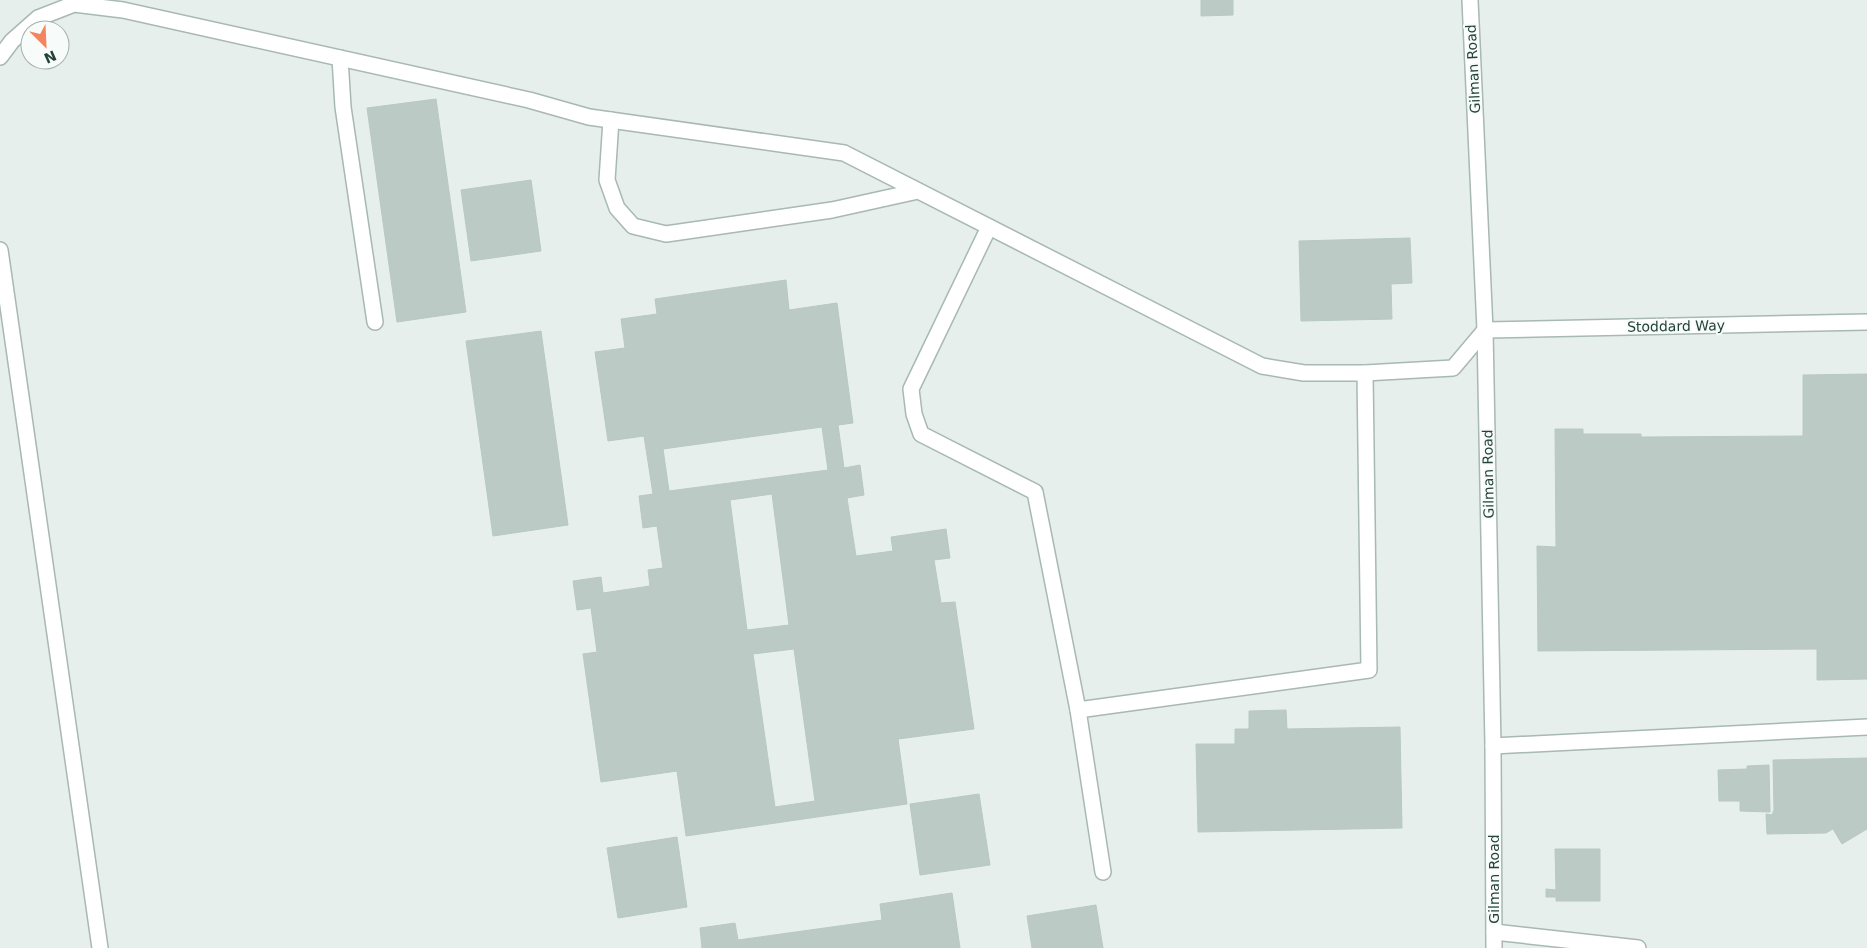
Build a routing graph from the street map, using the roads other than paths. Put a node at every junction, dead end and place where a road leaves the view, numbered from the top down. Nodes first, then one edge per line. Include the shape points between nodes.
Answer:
1 (1470, 0) edge
2 (0, 57) edge
3 (340, 58) junction
4 (611, 120) junction
5 (918, 191) junction
6 (989, 227) junction
7 (0, 250) edge
8 (375, 322) dead end
9 (1867, 322) edge
10 (1485, 330) junction
11 (1365, 373) junction
12 (1078, 710) junction
13 (1867, 727) edge
14 (1493, 746) junction
15 (1103, 872) dead end
16 (1494, 932) junction
17 (100, 948) edge
18 (1494, 948) edge
19 (1638, 948) edge

1 - 10 street, Gilman Road
2 - 3 street via 38,18 74,4 123,10
3 - 4 street
3 - 8 street via 343,107
4 - 5 street via 844,153
4 - 5 street via 607,180 617,208 633,226 666,234 832,210
5 - 6 street
6 - 11 street via 1262,366 1304,373
6 - 12 street via 911,390 914,414 920,434 1035,492
7 - 17 street
9 - 10 street, Stoddard Way
10 - 11 street via 1453,368
10 - 14 street, Gilman Road
11 - 12 street via 1369,670
12 - 15 street
13 - 14 street
14 - 16 street, Gilman Road
16 - 18 street, Gilman Road
16 - 19 street

